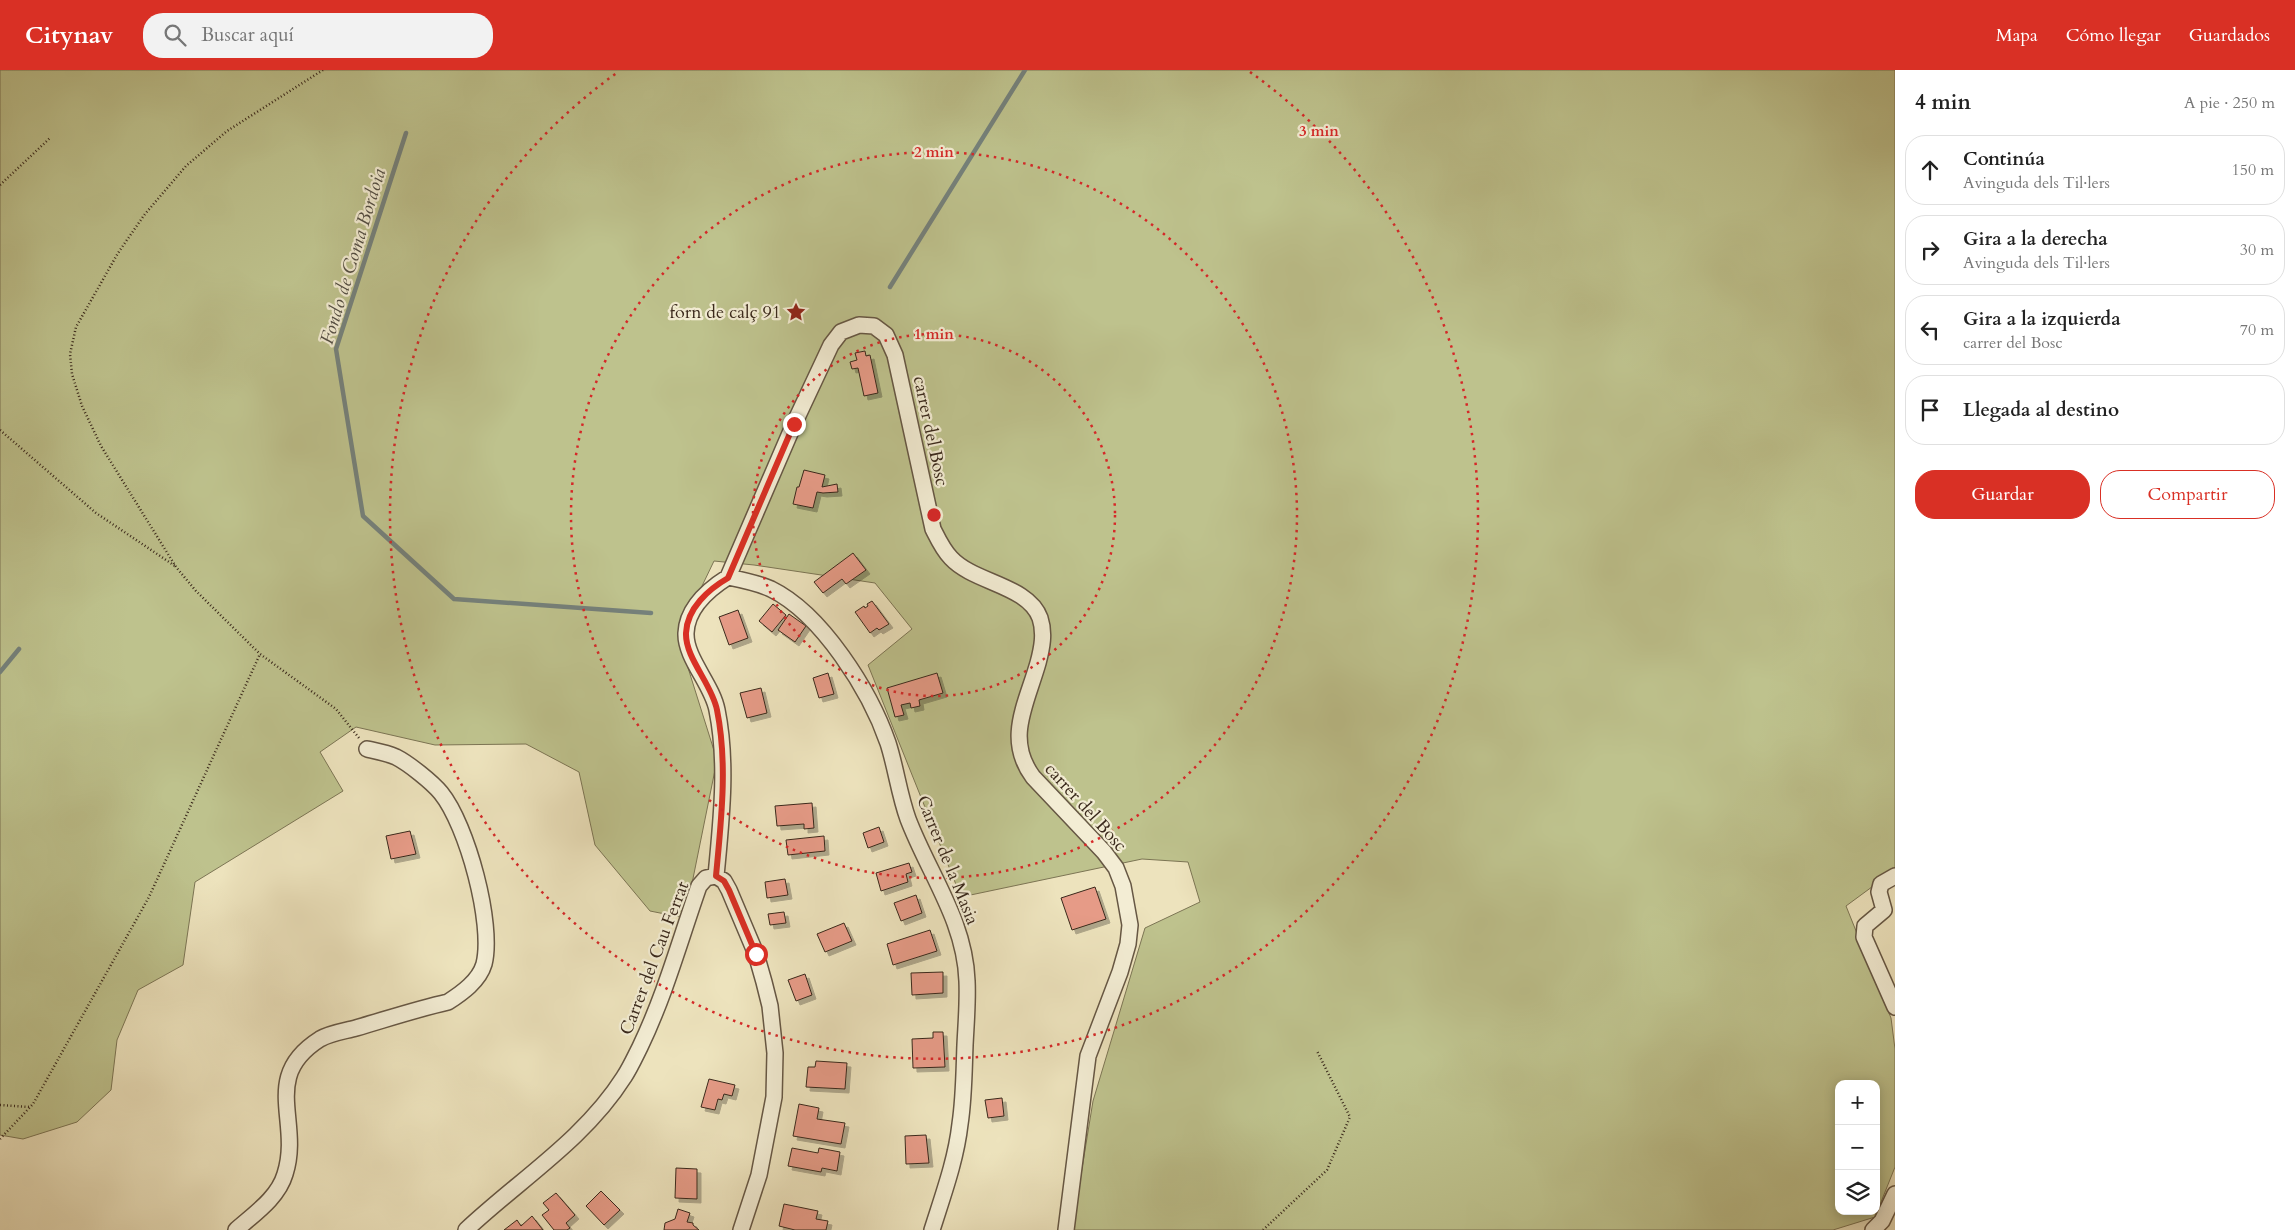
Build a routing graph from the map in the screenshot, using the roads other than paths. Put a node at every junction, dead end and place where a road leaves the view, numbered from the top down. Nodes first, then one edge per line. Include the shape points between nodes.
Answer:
1 (728, 578) junction
2 (367, 749) road end
3 (716, 876) junction
4 (1895, 876) edge
5 (1890, 907) edge
6 (1895, 1007) edge
7 (1895, 1194) edge
8 (236, 1230) edge
9 (466, 1230) edge
10 (740, 1230) edge
11 (932, 1230) edge
12 (1066, 1230) edge
13 (1873, 1230) edge

1 - 3 street via 712,587 700,602 689,617 686,634 691,653 708,683 717,708 722,752 722,806
1 - 11 street, Carrer de la Masia via 749,581 772,590 800,608 864,688 888,744 909,820 954,917 967,981 963,1087 960,1125 951,1168
1 - 12 street, carrer del Bosc via 831,345 841,332 850,328 874,326 886,335 895,355 933,529 941,545 951,559 972,574 1021,596 1034,606 1040,618 1043,633 1041,652 1018,734 1023,764 1116,868 1129,908 1126,954 1088,1056
2 - 8 street via 397,757 433,785 447,802 461,831 482,904 487,931 483,966 474,981 448,1002 322,1038 303,1053 288,1075 286,1088 289,1142 285,1174 268,1201
3 - 9 street, Carrer del Cau Ferrat via 706,878 699,886 667,983 625,1077 554,1157
3 - 10 street via 729,890 756,954 770,1006 775,1053 774,1097 760,1175
4 - 5 street via 1879,888
5 - 6 street via 1865,926 1864,937
7 - 13 street via 1882,1221

